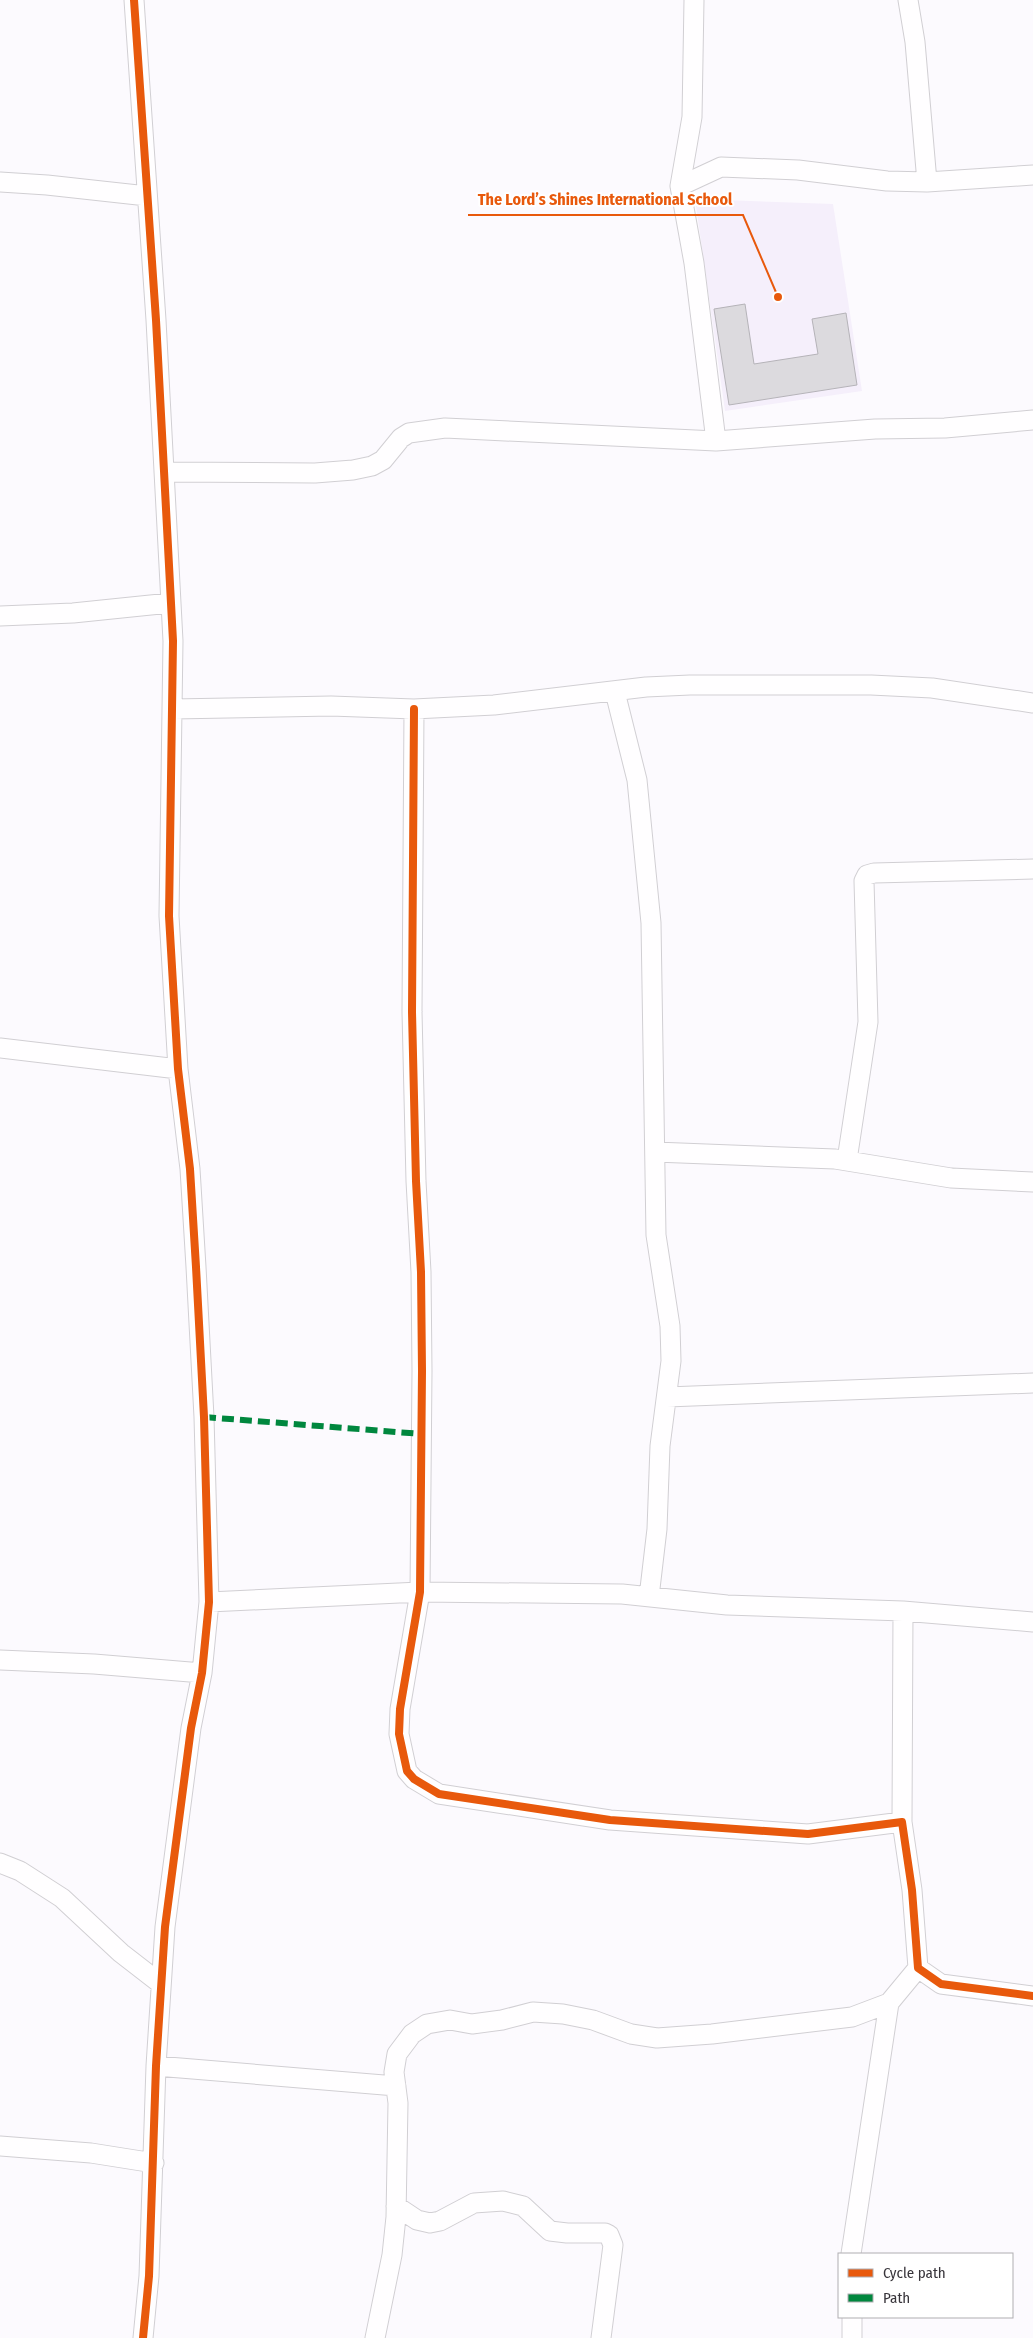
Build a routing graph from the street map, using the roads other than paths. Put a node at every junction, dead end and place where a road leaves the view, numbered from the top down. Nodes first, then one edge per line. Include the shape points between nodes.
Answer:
1 (134, 0) edge
2 (694, 0) edge
3 (908, 0) edge
4 (1033, 175) edge
5 (0, 182) edge
6 (927, 182) junction
7 (680, 186) junction
8 (147, 196) junction
9 (1033, 420) edge
10 (716, 441) junction
11 (164, 472) junction
12 (170, 603) junction
13 (0, 616) edge
14 (615, 692) junction
15 (1033, 703) edge
16 (173, 709) junction
17 (414, 709) junction
18 (1033, 869) edge
19 (0, 1048) edge
20 (178, 1069) junction
21 (655, 1152) junction
22 (847, 1160) junction
23 (1033, 1182) edge
24 (1033, 1383) edge
25 (667, 1397) junction
26 (420, 1592) junction
27 (649, 1597) junction
28 (209, 1602) junction
29 (903, 1611) junction
30 (1033, 1622) edge
31 (0, 1660) edge
32 (202, 1673) junction
33 (902, 1822) junction
34 (0, 1863) edge
35 (918, 1968) junction
36 (161, 1984) junction
37 (1033, 1996) edge
38 (889, 2003) junction
39 (156, 2066) junction
40 (396, 2086) junction
41 (0, 2146) edge
42 (154, 2163) junction
43 (396, 2206) junction
44 (851, 2253) edge
45 (852, 2318) edge
46 (143, 2338) edge
47 (376, 2338) edge
48 (601, 2338) edge
49 (852, 2338) edge

1 - 8 street
2 - 7 street via 692,117
3 - 6 street via 916,42
4 - 6 street
5 - 8 street
6 - 7 street via 721,166
7 - 10 street via 694,262
8 - 11 street
9 - 10 street
10 - 11 street via 445,428 409,433 383,460 353,470 315,473
11 - 12 street
12 - 13 street via 73,613
12 - 16 street
14 - 15 street via 690,685 871,685 932,688
14 - 17 street via 494,705
14 - 21 street via 637,780 651,923
16 - 17 street via 331,706
16 - 20 street via 168,916
17 - 26 street via 412,1012 421,1272
18 - 22 street via 867,875 864,881 868,1022
19 - 20 street
20 - 28 street via 190,1169 196,1267
21 - 22 street
21 - 25 street via 656,1235 670,1326 671,1362
22 - 23 street via 951,1178
24 - 25 street
25 - 27 street via 660,1446 657,1529
26 - 27 street
26 - 28 street
26 - 33 street via 400,1709 399,1734 407,1771 439,1794 610,1820 808,1834
27 - 29 street via 727,1605
28 - 32 street
29 - 30 street
29 - 33 street
31 - 32 street
32 - 36 street via 177,1828
33 - 35 street via 912,1890
34 - 36 street via 20,1871 62,1898 121,1953
35 - 37 street via 941,1984
35 - 38 street
36 - 39 street
38 - 40 street via 852,2017 658,2038 631,2034 586,2019 543,2012 472,2024 450,2020 427,2024 412,2034 397,2054
38 - 44 street
39 - 40 street
39 - 42 street
40 - 43 street
41 - 42 street via 91,2153
42 - 46 street
43 - 47 street via 392,2255
43 - 48 street via 417,2220 430,2223 474,2203 503,2201 522,2206 550,2231 610,2235 613,2245
45 - 49 street

